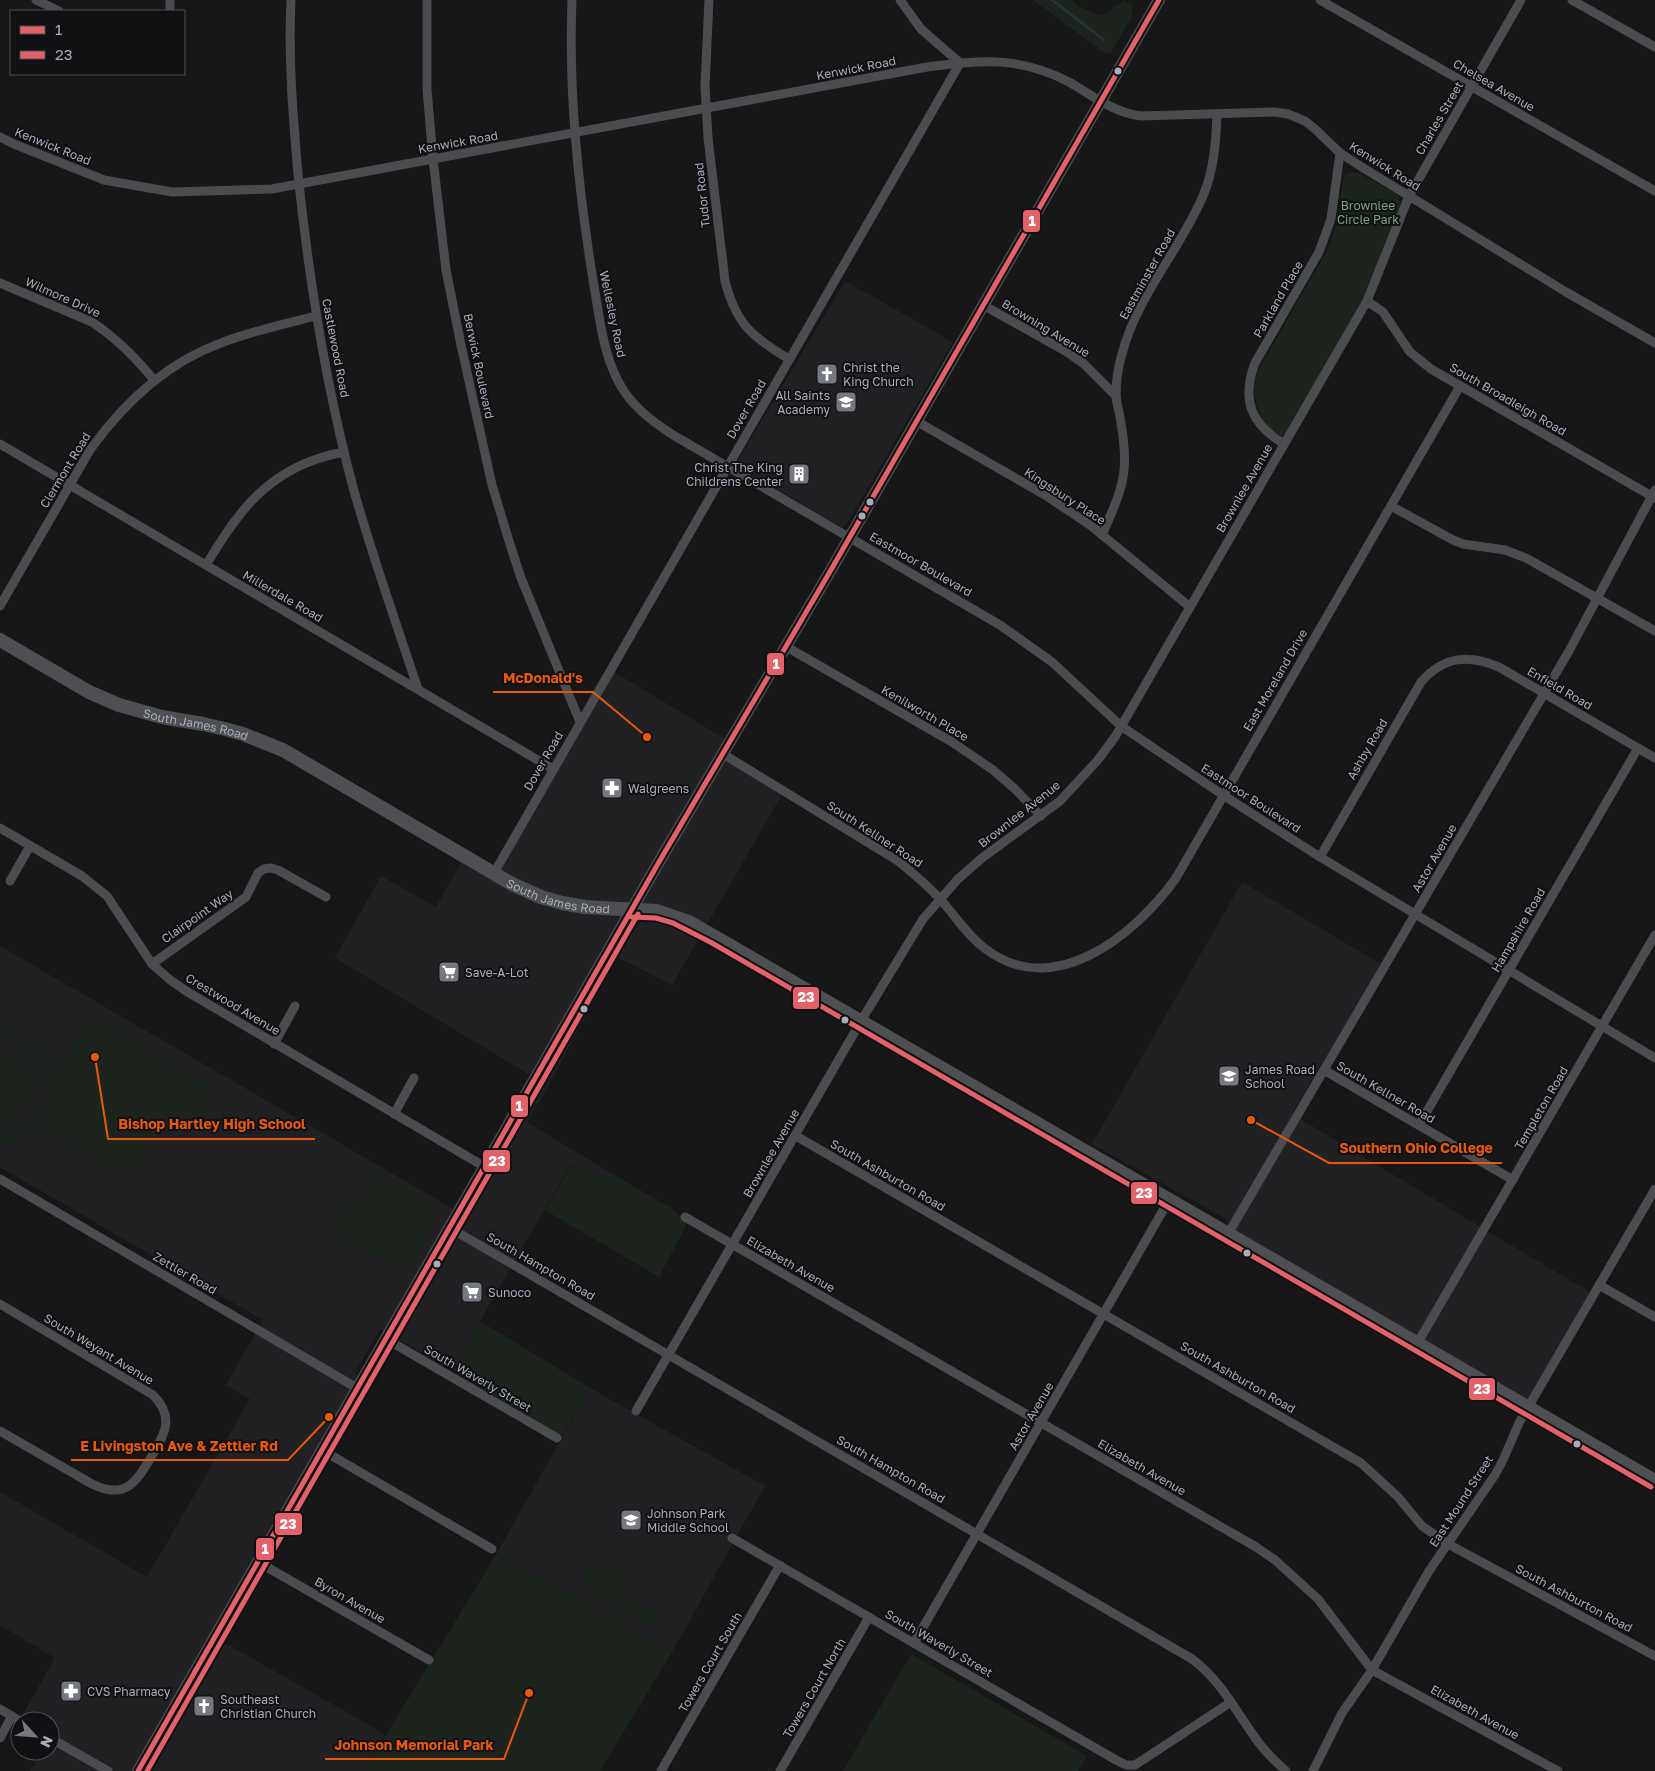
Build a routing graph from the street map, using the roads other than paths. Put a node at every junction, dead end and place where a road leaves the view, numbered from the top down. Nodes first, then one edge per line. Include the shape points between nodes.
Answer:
1 (36, 0) edge
2 (291, 0) edge
3 (427, 0) edge
4 (572, 0) edge
5 (709, 0) edge
6 (900, 0) edge
7 (1159, 0) edge
8 (1320, 0) edge
9 (1521, 0) edge
10 (1572, 0) edge
11 (57, 10) edge
12 (1655, 48) edge
13 (960, 63) junction
14 (1471, 86) junction
15 (1101, 101) junction
16 (706, 108) junction
17 (1217, 114) junction
18 (574, 134) junction
19 (0, 136) edge
20 (1340, 152) junction
21 (433, 159) junction
22 (299, 184) junction
23 (1655, 191) edge
24 (1409, 196) junction
25 (0, 283) edge
26 (1368, 301) junction
27 (983, 305) junction
28 (316, 316) junction
29 (1655, 343) edge
30 (789, 359) junction
31 (154, 380) junction
32 (1460, 386) junction
33 (1116, 396) junction
34 (916, 421) junction
35 (0, 444) edge
36 (1284, 444) junction
37 (344, 452) junction
38 (727, 466) junction
39 (70, 485) junction
40 (1654, 495) edge
41 (1391, 506) junction
42 (1102, 535) junction
43 (849, 537) junction
44 (206, 565) junction
45 (1597, 598) junction
46 (0, 606) edge
47 (1190, 607) junction
48 (1655, 631) edge
49 (0, 640) edge
50 (785, 646) junction
51 (1446, 663) joint
52 (418, 689) junction
53 (1544, 694) junction
54 (580, 722) junction
55 (1121, 726) junction
56 (1638, 748) junction
57 (723, 754) junction
58 (1655, 758) edge
59 (553, 769) junction
60 (1224, 795) junction
61 (1041, 816) junction
62 (0, 828) edge
63 (30, 846) junction
64 (1320, 857) junction
65 (494, 873) junction
66 (10, 881) dead end
67 (326, 897) dead end
68 (940, 899) junction
69 (631, 910) junction
70 (1415, 914) junction
71 (1655, 935) edge
72 (1082, 959) joint
73 (152, 964) junction
74 (1509, 971) junction
75 (295, 1006) dead end
76 (861, 1021) junction
77 (1602, 1026) junction
78 (274, 1044) junction
79 (1655, 1058) edge
80 (1324, 1070) junction
81 (414, 1078) dead end
82 (394, 1114) junction
83 (1419, 1125) junction
84 (796, 1136) junction
85 (485, 1167) junction
86 (0, 1179) edge
87 (1513, 1180) junction
88 (1654, 1194) edge
89 (1169, 1200) junction
90 (685, 1217) dead end
91 (450, 1228) junction
92 (1228, 1234) junction
93 (733, 1245) junction
94 (1599, 1285) junction
95 (0, 1304) edge
96 (1104, 1314) junction
97 (1655, 1317) edge
98 (386, 1339) junction
99 (1418, 1344) junction
100 (670, 1355) junction
101 (357, 1388) junction
102 (1527, 1408) junction
103 (636, 1411) dead end
104 (1041, 1423) junction
105 (0, 1431) edge
106 (557, 1438) dead end
107 (322, 1450) junction
108 (1655, 1481) edge
109 (977, 1534) junction
110 (732, 1538) dead end
111 (1448, 1544) junction
112 (492, 1549) dead end
113 (258, 1562) junction
114 (780, 1565) junction
115 (869, 1617) junction
116 (914, 1643) junction
117 (1655, 1656) edge
118 (429, 1660) dead end
119 (1372, 1670) junction
120 (1232, 1702) junction
121 (10, 1726) edge
122 (0, 1738) edge
123 (60, 1744) edge
124 (1136, 1768) edge
125 (108, 1771) edge
126 (138, 1771) edge
127 (661, 1771) edge
128 (780, 1771) edge
129 (1286, 1771) edge
130 (1313, 1771) edge
131 (1558, 1771) edge

1 - 11 street
2 - 22 street, Castlewood Road via 292,108
3 - 21 street, Berwick Boulevard via 427,89
4 - 18 street, Wellesley Road
5 - 16 street, Tudor Road
6 - 13 street via 921,29
7 - 15 main road
8 - 14 street, Chelsea Avenue
9 - 14 street, Charles Street
10 - 12 street
13 - 15 street, Kenwick Road via 987,61 1027,66 1055,75
13 - 16 street, Kenwick Road
13 - 30 street, Dover Road
14 - 23 street, Chelsea Avenue
14 - 24 street, Charles Street
15 - 17 street, Kenwick Road via 1125,113 1141,116
15 - 27 main road
16 - 18 street, Kenwick Road
16 - 30 street, Tudor Road via 716,217 730,299 749,331 763,344
17 - 20 street, Kenwick Road via 1288,114 1302,119
17 - 33 street, Eastminster Road via 1213,163 1204,194 1128,333 1117,376
18 - 21 street, Kenwick Road
18 - 38 street, Wellesley Road via 584,225 603,337 617,380 638,409 654,423
19 - 22 street, Kenwick Road via 104,180 172,192 272,189
20 - 24 street, Kenwick Road
20 - 36 street, Parkland Place via 1334,203 1320,252 1250,377 1248,391 1255,419
21 - 22 street, Kenwick Road
21 - 54 street, Berwick Boulevard via 446,270 492,485 521,578
22 - 28 street, Castlewood Road
24 - 26 street, Brownlee Avenue
24 - 29 street, Kenwick Road
25 - 31 street, Wilmore Drive via 105,330
26 - 32 street, South Broadleigh Road via 1383,312 1410,352
26 - 36 street, Brownlee Avenue
27 - 33 street, Browning Avenue via 1067,352
27 - 34 main road
28 - 31 street, Clermont Road via 265,328 219,344
28 - 37 street, Castlewood Road
30 - 38 street, Dover Road
31 - 39 street, Clermont Road via 107,426
32 - 40 street, South Broadleigh Road
32 - 41 street, East Moreland Drive
33 - 42 street, Eastminster Road via 1125,454 1124,470
34 - 42 street, Kingsbury Place via 1045,495
34 - 43 main road
35 - 39 street, Millerdale Road
36 - 47 street, Brownlee Avenue
37 - 44 street via 315,460 266,486 230,526
37 - 52 street, Castlewood Road
38 - 43 street, Wellesley Road
38 - 54 street, Dover Road
39 - 44 street, Millerdale Road
39 - 46 street, Clermont Road
40 - 45 street, Astor Avenue
41 - 45 street via 1462,544 1513,552
41 - 60 street, East Moreland Drive
42 - 47 street, Kingsbury Place
43 - 50 main road
43 - 55 street, Eastmoor Boulevard via 1000,625 1052,662
44 - 52 street, Millerdale Road
45 - 48 street
45 - 53 street, Astor Avenue
47 - 55 street, Brownlee Avenue
49 - 65 main road, South James Road via 89,692 119,705 225,729 278,747
50 - 57 main road
50 - 61 street, Kenilworth Place via 971,755 1015,789
51 - 53 street, Enfield Road via 1465,658 1485,661
51 - 64 street, Ashby Road via 1428,674 1415,691
52 - 59 street, Millerdale Road
53 - 56 street, Enfield Road
53 - 70 street, Astor Avenue
54 - 59 street, Dover Road
55 - 60 street, Eastmoor Boulevard
55 - 61 street, Brownlee Avenue via 1078,783
56 - 58 street, Enfield Road
56 - 74 street, Hampshire Road
57 - 68 street, South Kellner Road via 898,861
57 - 69 main road
59 - 65 street, Dover Road
60 - 64 street, Eastmoor Boulevard
60 - 72 street, East Moreland Drive via 1161,899 1116,940
61 - 68 street, Brownlee Avenue via 982,858
62 - 63 street, Crestwood Avenue
63 - 66 street
63 - 73 street, Crestwood Avenue via 82,876 107,896
64 - 70 street, Eastmoor Boulevard
65 - 69 main road, South James Road via 527,891 562,904
67 - 73 street, Clairpoint Way via 278,870 264,869 258,873 246,898
68 - 72 street, South Kellner Road via 976,941 1002,959 1040,967 1064,965
68 - 76 street, Brownlee Avenue via 923,919
69 - 76 main road, South James Road via 657,910 689,922
69 - 85 main road
70 - 74 street, Eastmoor Boulevard
70 - 80 street, Astor Avenue
71 - 77 street, Templeton Road
73 - 78 street, Crestwood Avenue via 186,992
74 - 77 street, Eastmoor Boulevard
74 - 83 street, Hampshire Road
75 - 78 street
76 - 84 street, Brownlee Avenue
76 - 89 main road, South James Road
77 - 79 street, Eastmoor Boulevard
77 - 87 street, Templeton Road
78 - 82 street, Crestwood Avenue
80 - 83 street, South Kellner Road
80 - 92 street, Astor Avenue
81 - 82 street
82 - 85 street, Crestwood Avenue
83 - 87 street, South Kellner Road
84 - 93 street, Brownlee Avenue
84 - 96 street, South Ashburton Road
85 - 91 main road
86 - 101 street, Zettler Road
87 - 99 street, Templeton Road
88 - 94 street, East Mound Street
89 - 92 main road, South James Road
89 - 96 street, Astor Avenue
90 - 93 street, Elizabeth Avenue
91 - 98 main road
91 - 100 street, South Hampton Road
92 - 99 main road, South James Road
93 - 100 street, Brownlee Avenue
93 - 104 street, Elizabeth Avenue
94 - 97 street
94 - 102 street, East Mound Street
95 - 105 street, South Weyant Avenue via 145,1390 160,1402 166,1422 165,1431 139,1478 116,1491 92,1484
96 - 104 street, Astor Avenue
96 - 111 street, South Ashburton Road via 1361,1463 1398,1497 1422,1526
98 - 101 main road
98 - 106 street, South Waverly Street
99 - 102 main road, South James Road
100 - 103 street, Brownlee Avenue
100 - 109 street, South Hampton Road
101 - 107 main road
102 - 108 main road, South James Road
102 - 111 street, East Mound Street via 1495,1475
104 - 109 street, Astor Avenue
104 - 119 street, Elizabeth Avenue via 1275,1560 1318,1599
107 - 112 street
107 - 113 main road
109 - 116 street, Astor Avenue
109 - 120 street, South Hampton Road via 1192,1658
110 - 114 street, South Waverly Street
111 - 117 street, South Ashburton Road
111 - 119 street, East Mound Street via 1410,1602
113 - 118 street, Byron Avenue
113 - 126 main road
114 - 115 street, South Waverly Street
114 - 127 street, Towers Court South
115 - 116 street, South Waverly Street
115 - 128 street, Towers Court North
116 - 124 street, South Waverly Street via 1116,1760
119 - 130 street, East Mound Street via 1342,1713
119 - 131 street, Elizabeth Avenue
120 - 124 street
120 - 129 street, South Hampton Road via 1260,1745
121 - 122 street
123 - 125 street

